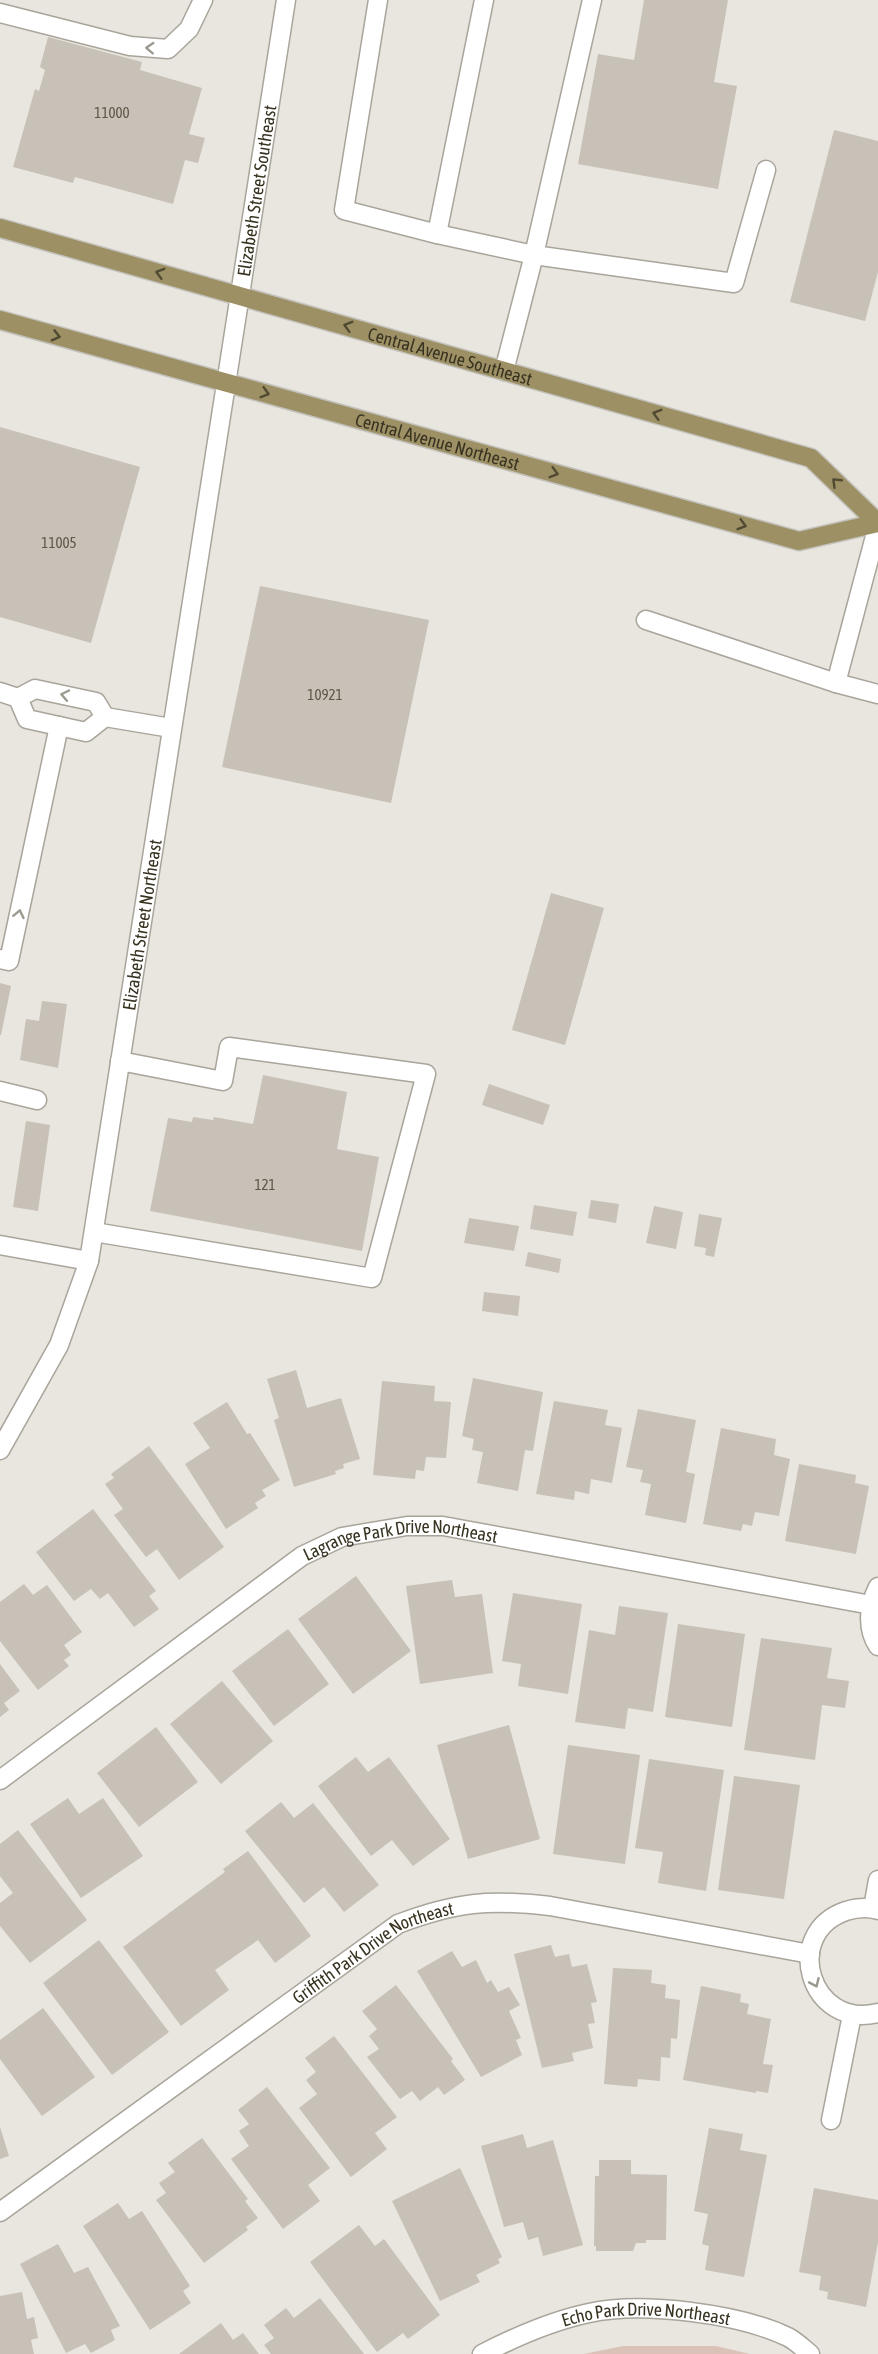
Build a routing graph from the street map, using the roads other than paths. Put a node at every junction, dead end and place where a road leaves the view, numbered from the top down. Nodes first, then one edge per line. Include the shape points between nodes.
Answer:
1 (203, 0) edge
2 (286, 0) edge
3 (378, 0) edge
4 (484, 0) edge
5 (592, 0) edge
6 (0, 13) edge
7 (766, 170) dead end
8 (0, 228) edge
9 (437, 234) junction
10 (534, 255) junction
11 (239, 295) junction
12 (0, 321) edge
13 (504, 371) junction
14 (226, 381) junction
15 (878, 524) edge
16 (646, 620) dead end
17 (836, 683) junction
18 (0, 692) edge
19 (878, 694) edge
20 (18, 698) junction
21 (105, 717) junction
22 (59, 726) junction
23 (171, 728) junction
24 (0, 959) edge
25 (120, 1061) junction
26 (0, 1091) edge
27 (37, 1100) dead end
28 (94, 1232) junction
29 (0, 1245) edge
30 (89, 1261) junction
31 (0, 1450) edge
32 (878, 1587) edge
33 (871, 1605) junction
34 (878, 1646) edge
35 (0, 1780) edge
36 (878, 1880) edge
37 (875, 1909) edge
38 (810, 1954) junction
39 (878, 2013) edge
40 (852, 2015) junction
41 (831, 2120) dead end
42 (0, 2212) edge
43 (482, 2354) edge
44 (810, 2354) edge

1 -> 6 street via 189,29 168,49 130,46
2 - 11 street, Elizabeth Street Southeast
3 - 9 street via 344,210
4 - 9 street
5 - 10 street
7 - 10 street via 735,284
11 -> 8 main road, Central Avenue Southeast
9 - 10 street
10 - 13 street
13 -> 11 main road, Central Avenue Southeast
11 - 14 street, Elizabeth Street Southeast
12 -> 14 main road, Central Avenue Northeast
15 -> 13 main road, Central Avenue Southeast via 811,458
14 -> 15 main road, Central Avenue Northeast via 799,541
14 - 23 street, Elizabeth Street Northeast
15 - 17 street
16 - 17 street
17 - 19 street
18 - 20 street
21 -> 20 street via 96,702 35,689
20 - 22 street via 27,719
21 - 22 street via 86,732
21 - 23 street
24 -> 22 street via 9,961
23 - 25 street, Elizabeth Street Northeast
25 - 28 street, Elizabeth Street Northeast
25 - 28 street via 223,1081 229,1047 426,1074 372,1278
26 - 27 street
28 - 30 street, Elizabeth Street Northeast
29 - 30 street
30 - 31 street, Elizabeth Street Northeast via 58,1346
32 - 33 street
33 - 34 street via 870,1624
33 - 35 street, Lagrange Park Drive Northeast via 443,1526 342,1537 302,1556
36 - 37 street
37 - 38 street via 854,1908 837,1914 822,1926
38 -> 40 street via 812,1979 821,1996
38 - 42 street, Griffith Park Drive Northeast via 550,1906 473,1903 435,1910 398,1924
39 - 40 street
40 - 41 street
43 - 44 street, Echo Park Drive Northeast via 519,2334 553,2322 591,2312 632,2309 714,2314 754,2324 790,2338

